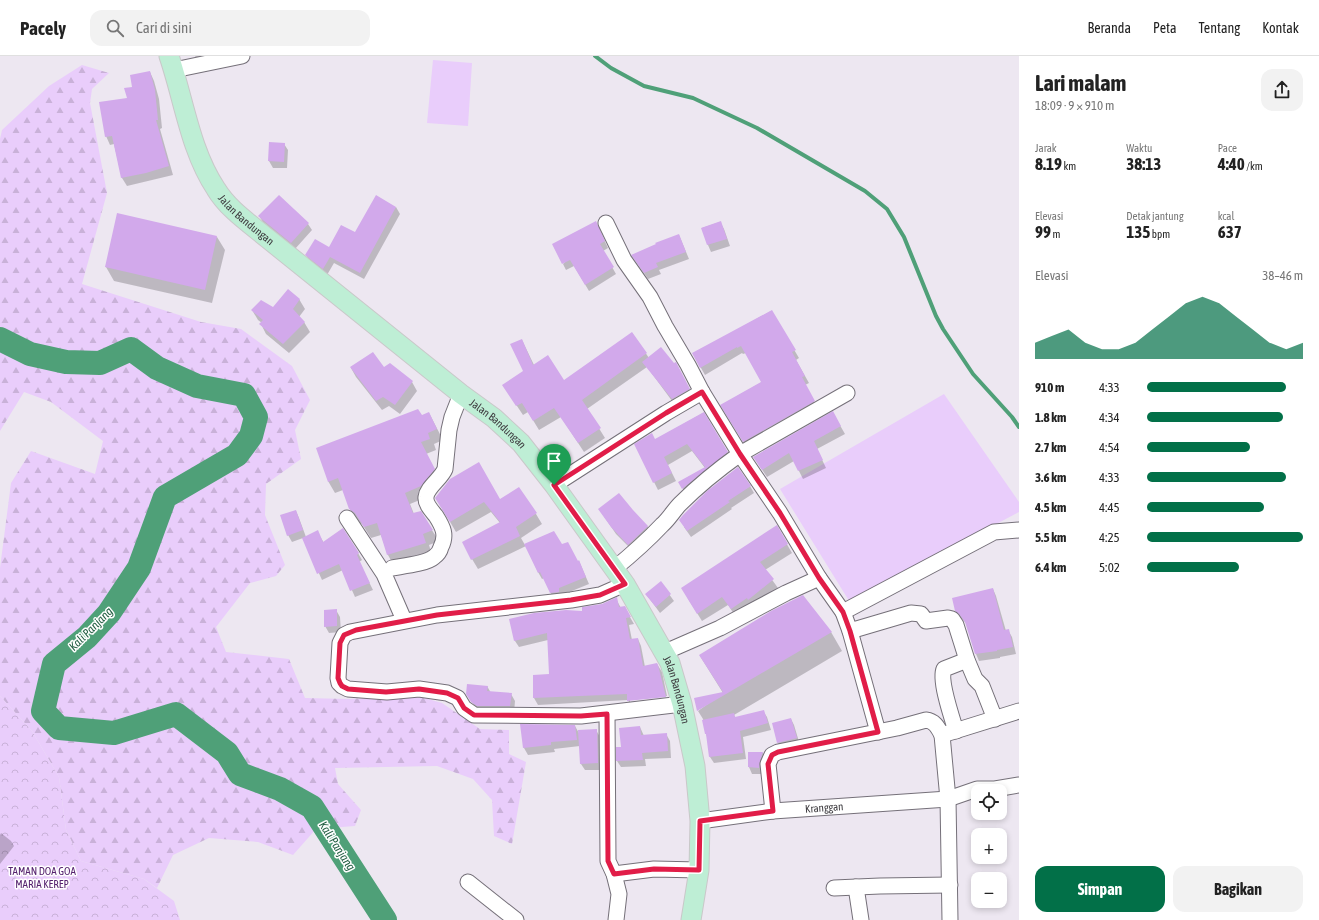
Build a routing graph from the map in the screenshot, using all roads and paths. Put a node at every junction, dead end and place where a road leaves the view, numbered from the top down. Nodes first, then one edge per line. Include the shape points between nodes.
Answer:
1 (242, 56) edge
2 (172, 63) edge
3 (606, 223) dead end
4 (702, 392) junction
5 (847, 393) dead end
6 (462, 394) junction
7 (740, 454) junction
8 (554, 485) junction
9 (347, 518) dead end
10 (1019, 530) edge
11 (392, 568) dead end
12 (614, 569) junction
13 (819, 578) junction
14 (625, 584) junction
15 (843, 612) junction
16 (404, 620) junction
17 (850, 631) junction
18 (665, 652) junction
19 (967, 660) junction
20 (682, 704) junction
21 (1019, 712) edge
22 (607, 714) junction
23 (995, 719) junction
24 (878, 732) junction
25 (949, 733) junction
26 (1019, 785) edge
27 (948, 799) junction
28 (773, 811) junction
29 (700, 821) junction
30 (699, 870) junction
31 (614, 874) junction
32 (468, 882) dead end
33 (950, 885) junction
34 (856, 887) junction
35 (834, 888) dead end
36 (516, 920) edge
37 (616, 920) edge
38 (691, 920) edge
39 (861, 920) edge
40 (950, 920) edge

1 - 2 street
2 - 6 main road, Jalan Bandungan via 200,160 216,191 245,220
3 - 4 street via 624,260 650,297
4 - 7 street
4 - 8 street
5 - 7 street
6 - 8 main road, Jalan Bandungan via 521,443
6 - 11 street via 451,424 445,470 426,497 427,503 442,525 444,541 434,558
7 - 12 street via 713,474 664,524
7 - 13 street via 780,513
8 - 12 main road, Jalan Bandungan
9 - 16 street via 384,574
10 - 15 street via 994,532
12 - 14 main road, Jalan Bandungan
13 - 15 street
13 - 18 street via 720,628
14 - 16 street via 600,595 571,600
14 - 18 main road, Jalan Bandungan
15 - 17 street
16 - 22 street via 344,635 340,643 338,678 342,686 348,689 386,692 419,689 447,693 458,698 464,708 474,715
17 - 19 street via 911,613 921,614 926,620 948,618 956,625
17 - 24 street
18 - 20 main road, Jalan Bandungan
19 - 23 street via 975,679 982,686
19 - 25 street via 944,669 942,673 949,707
20 - 22 street
20 - 29 main road, Jalan Bandungan via 695,766
21 - 23 street
22 - 31 street via 608,861
23 - 25 street
24 - 25 street via 926,720
24 - 28 street via 772,755 768,764
25 - 27 street
26 - 27 street, Kranggan via 977,789
27 - 28 street, Kranggan
27 - 33 street
28 - 29 street, Kranggan
29 - 30 main road, Jalan Bandungan
30 - 31 street via 654,869
30 - 38 main road, Jalan Bandungan
31 - 37 street via 619,894
32 - 36 street
33 - 34 street
33 - 40 street
34 - 35 street
34 - 39 street

